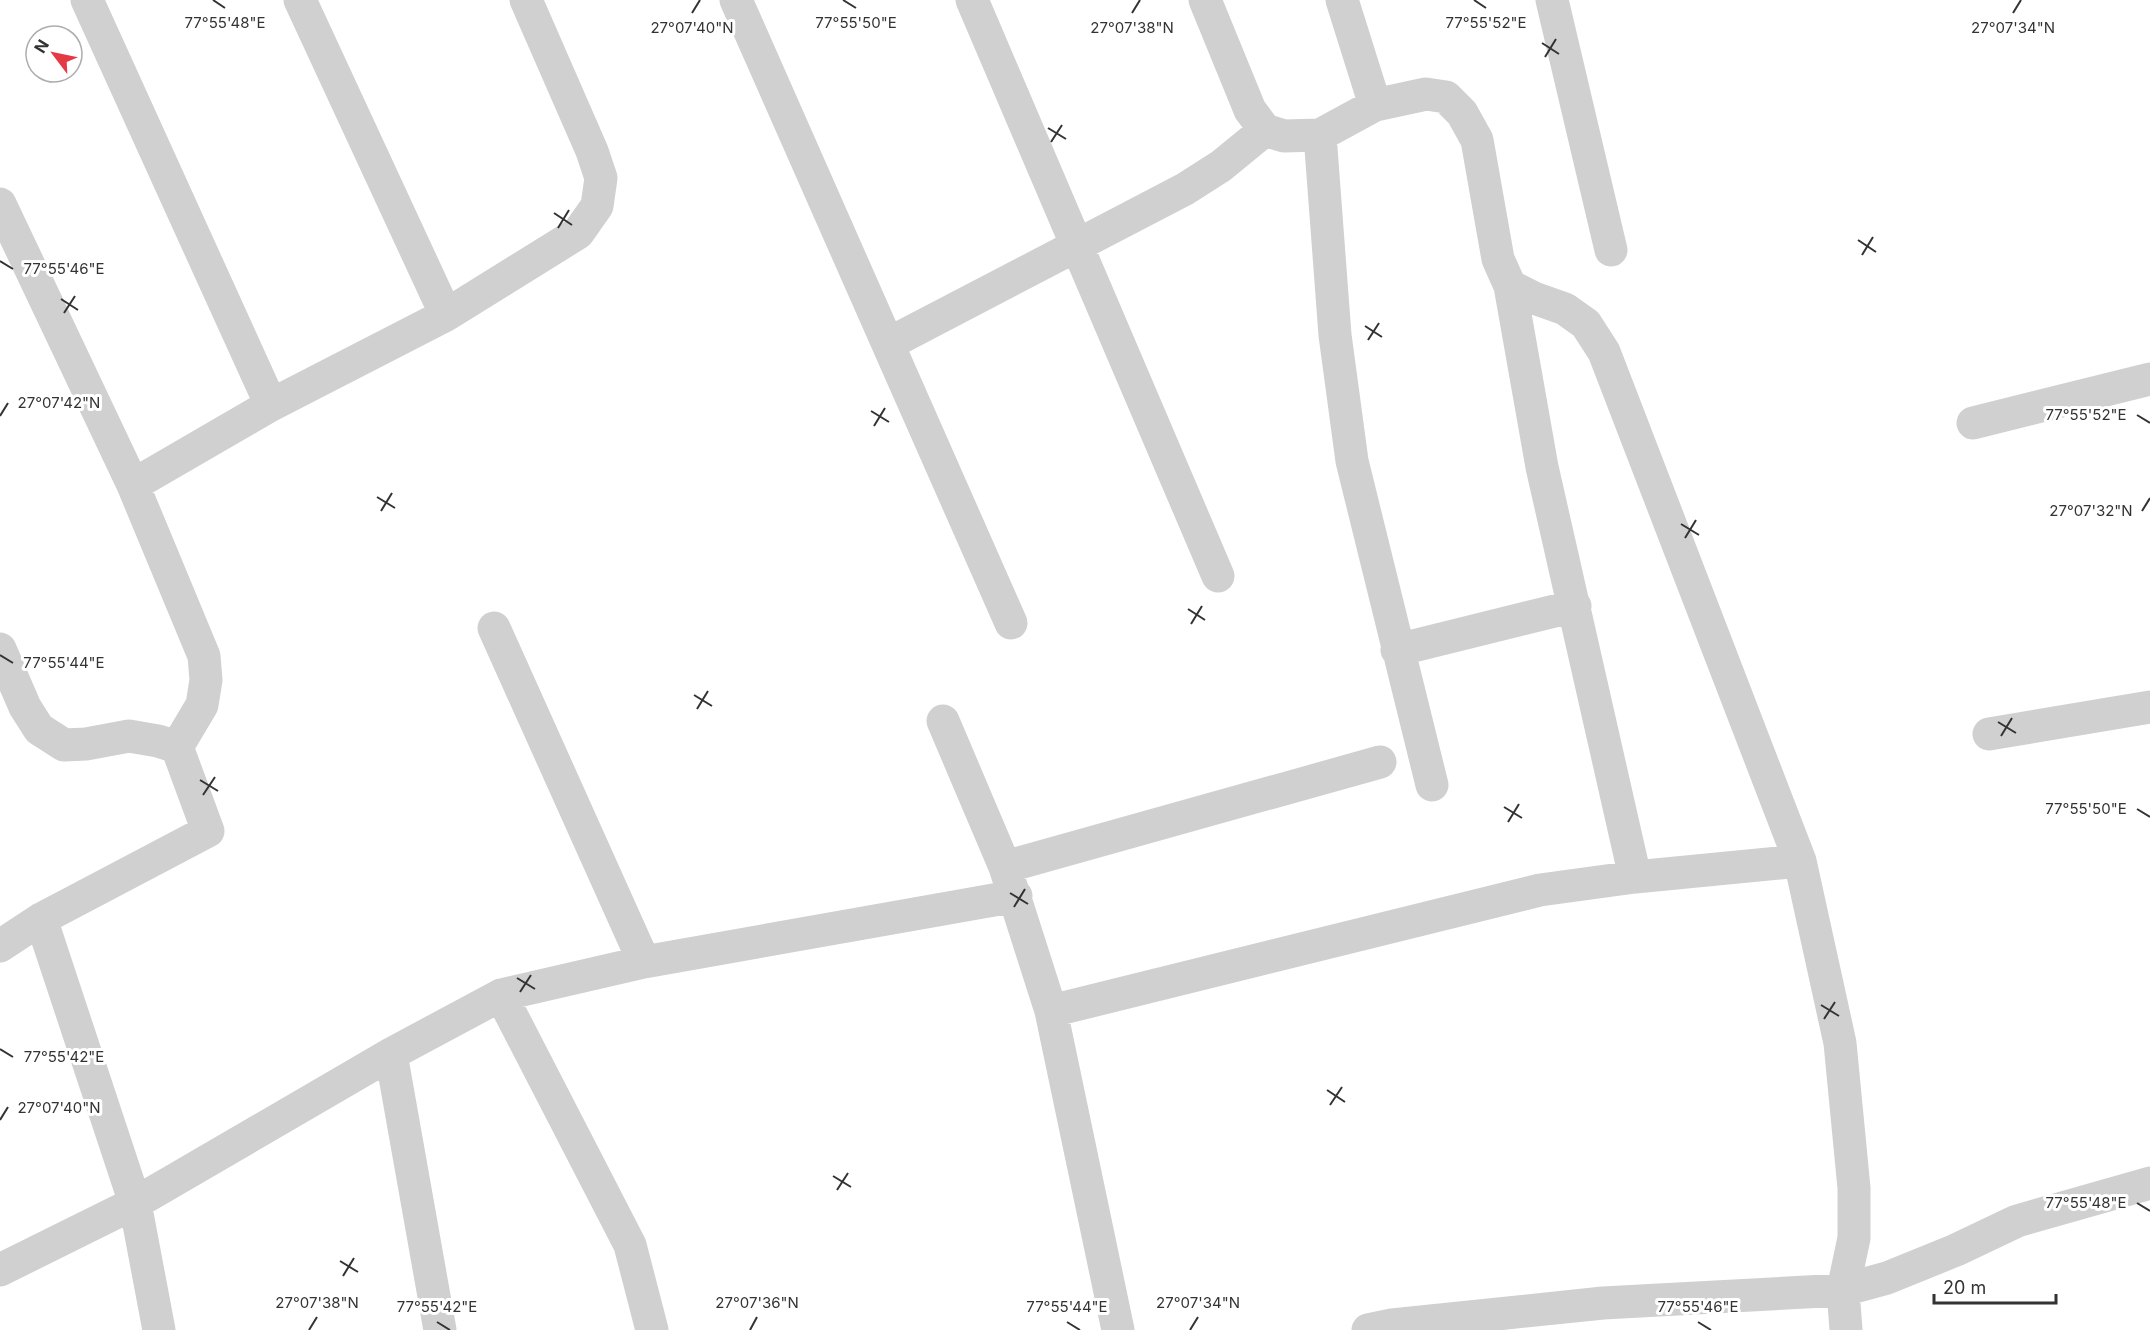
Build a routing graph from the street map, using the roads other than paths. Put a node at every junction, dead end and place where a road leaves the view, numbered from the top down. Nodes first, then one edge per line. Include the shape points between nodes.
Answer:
1 (87, 0) edge
2 (300, 0) edge
3 (526, 0) edge
4 (736, 0) edge
5 (972, 0) edge
6 (1205, 0) edge
7 (1342, 0) edge
8 (1552, 0) edge
9 (1375, 105) junction
10 (1265, 130) junction
11 (1320, 135) junction
12 (0, 204) edge
13 (1077, 246) junction
14 (1611, 250) dead end
15 (1510, 286) junction
16 (446, 315) junction
17 (888, 344) junction
18 (2150, 379) edge
19 (271, 405) junction
20 (1973, 423) dead end
21 (133, 485) junction
22 (1218, 576) dead end
23 (1575, 606) junction
24 (1011, 623) dead end
25 (495, 628) dead end
26 (0, 649) edge
27 (1397, 650) junction
28 (2150, 707) edge
29 (943, 721) dead end
30 (1989, 734) dead end
31 (177, 747) junction
32 (1380, 762) dead end
33 (1432, 785) dead end
34 (1800, 861) junction
35 (1635, 877) junction
36 (1010, 882) junction
37 (40, 919) junction
38 (0, 946) edge
39 (644, 962) junction
40 (501, 995) junction
41 (1050, 1011) junction
42 (391, 1054) junction
43 (2150, 1183) edge
44 (135, 1203) junction
45 (0, 1270) edge
46 (1843, 1290) junction
47 (1608, 1316) edge
48 (1384, 1328) edge
49 (159, 1330) edge
50 (440, 1330) edge
51 (652, 1330) edge
52 (1118, 1330) edge
53 (1845, 1330) edge

1 - 19 street
2 - 16 street
3 - 16 street via 592,151 601,178 597,206 578,233
4 - 17 street
5 - 13 street
6 - 10 street via 1250,110
7 - 9 street
8 - 14 street
9 - 11 street
9 - 15 street via 1426,94 1446,97 1462,112 1477,140 1498,260
10 - 11 street via 1284,135
10 - 13 street via 1185,189
11 - 27 street via 1335,335 1352,461
12 - 21 street
13 - 17 street
13 - 22 street
15 - 23 street via 1542,467
15 - 34 street via 1565,309 1586,324 1604,352
16 - 19 street
17 - 24 street
18 - 20 street
19 - 21 street
21 - 31 street via 204,656 202,705
23 - 27 street
23 - 35 street
25 - 39 street
26 - 31 street via 39,729 64,745 129,736
27 - 33 street
28 - 30 street
29 - 36 street
31 - 37 street via 208,831
32 - 36 street
34 - 35 street
34 - 46 street via 1840,1043 1854,1198 1854,1238
35 - 41 street via 1540,890
36 - 39 street
36 - 41 street
37 - 38 street
37 - 44 street
39 - 40 street
40 - 42 street
40 - 51 street via 630,1245
41 - 52 street
42 - 44 street
42 - 50 street
43 - 46 street via 2017,1221 1897,1274
44 - 45 street
44 - 49 street
46 - 47 street
46 - 53 street
47 - 48 street

